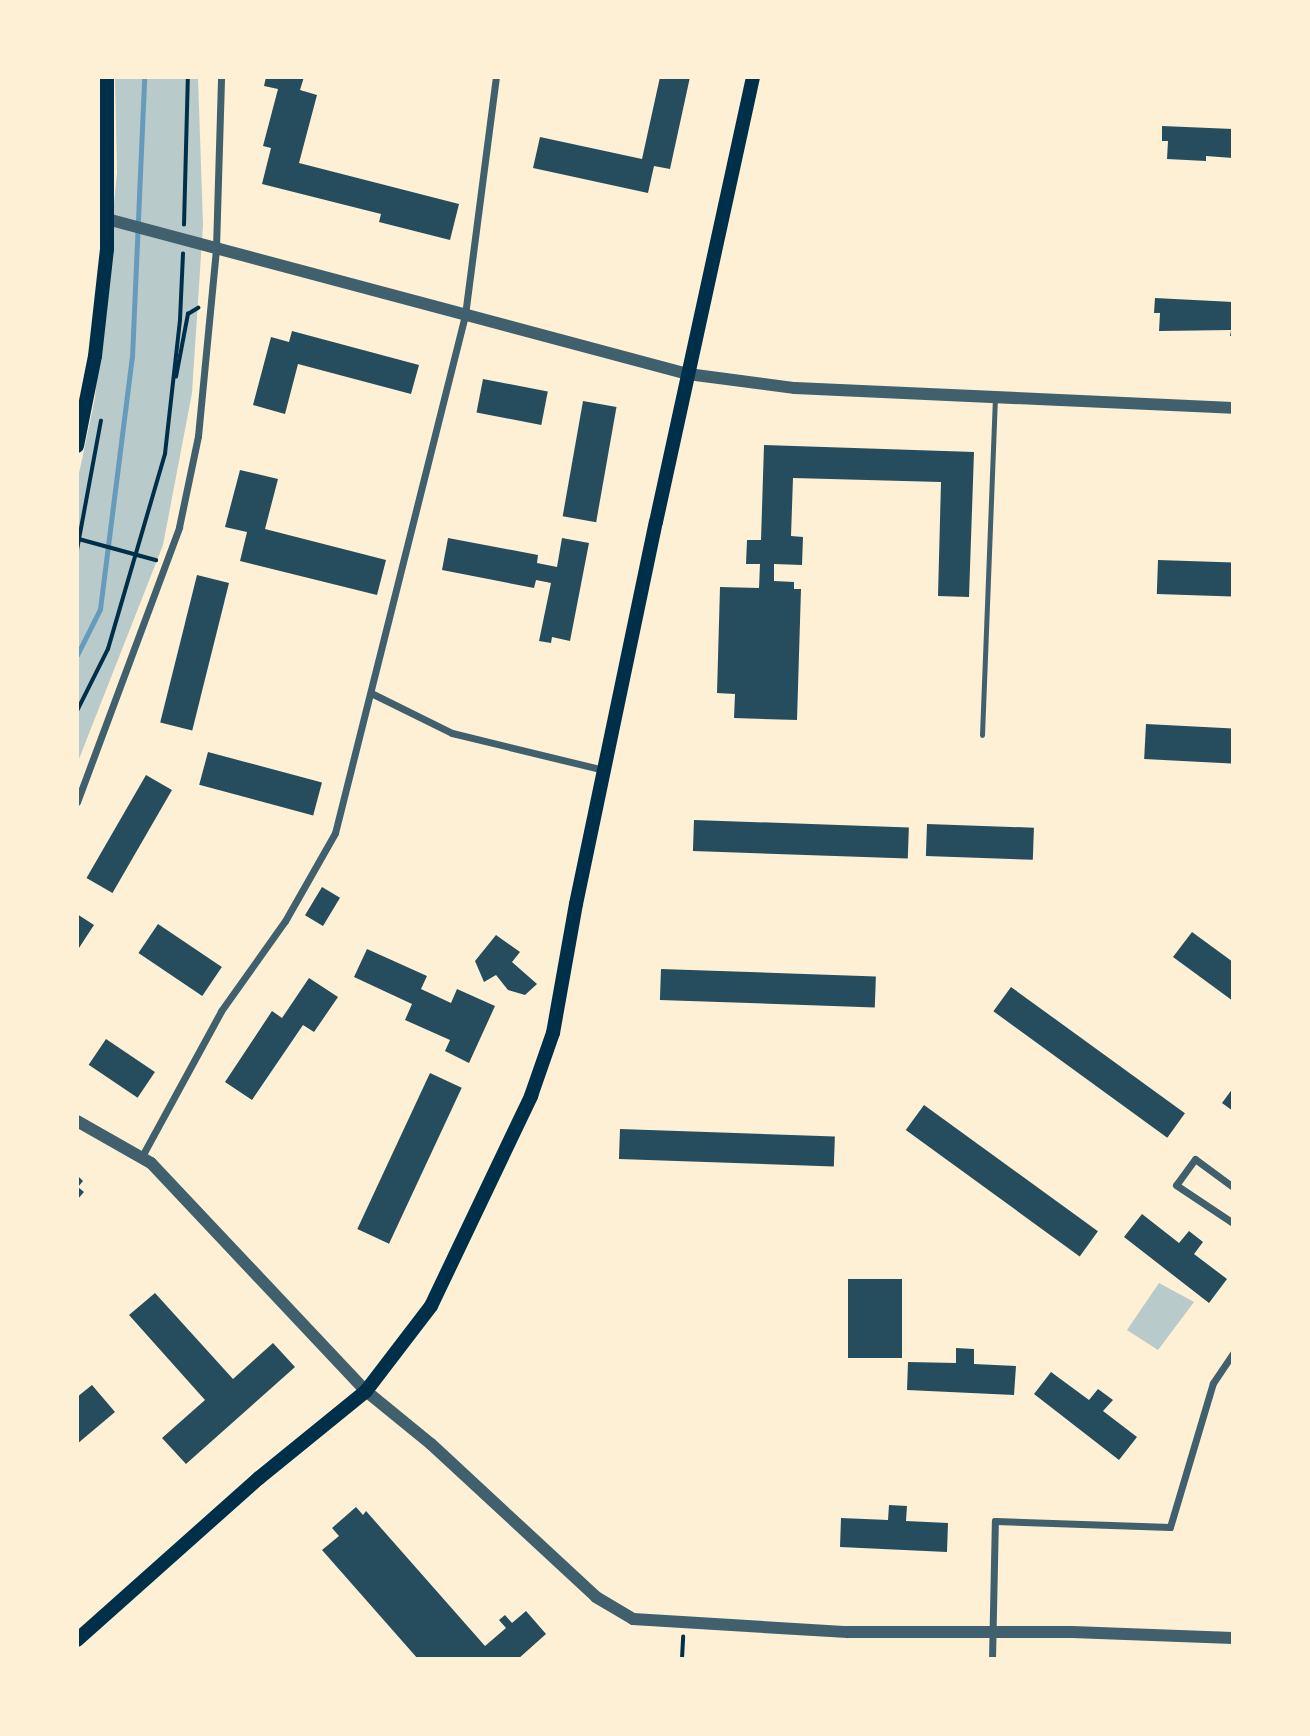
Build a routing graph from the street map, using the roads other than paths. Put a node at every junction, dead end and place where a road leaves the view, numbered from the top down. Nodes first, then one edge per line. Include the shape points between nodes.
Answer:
1 (107, 77) edge
2 (221, 77) edge
3 (496, 77) edge
4 (753, 77) edge
5 (111, 220) junction
6 (210, 246) junction
7 (465, 315) junction
8 (688, 374) junction
9 (995, 399) junction
10 (81, 402) edge
11 (1233, 408) edge
12 (77, 446) edge
13 (371, 693) junction
14 (982, 735) dead end
15 (604, 771) junction
16 (77, 802) edge
17 (77, 1121) edge
18 (141, 1158) junction
19 (1233, 1187) edge
20 (1233, 1223) edge
21 (1233, 1353) edge
22 (366, 1391) junction
23 (992, 1632) junction
24 (1233, 1638) edge
25 (77, 1640) edge
26 (992, 1659) edge

1 - 5 main road
2 - 6 street
3 - 7 street
4 - 8 main road
5 - 6 street
5 - 10 main road via 95,356
6 - 7 street
6 - 16 street via 211,308 198,436 179,527
7 - 8 street
7 - 13 street
8 - 9 street via 795,388
8 - 15 main road
9 - 11 street
9 - 14 lane
10 - 12 main road
13 - 15 street via 452,733
13 - 18 street via 335,833 285,921 221,1011
15 - 22 main road via 553,1033 531,1096 431,1306
17 - 18 street
18 - 22 street via 151,1163
19 - 20 street via 1195,1159 1177,1185
21 - 23 street via 1213,1382 1170,1527 995,1521
22 - 23 street via 431,1444 596,1597 633,1619 848,1632
22 - 25 main road via 259,1478
23 - 24 street
23 - 26 street

